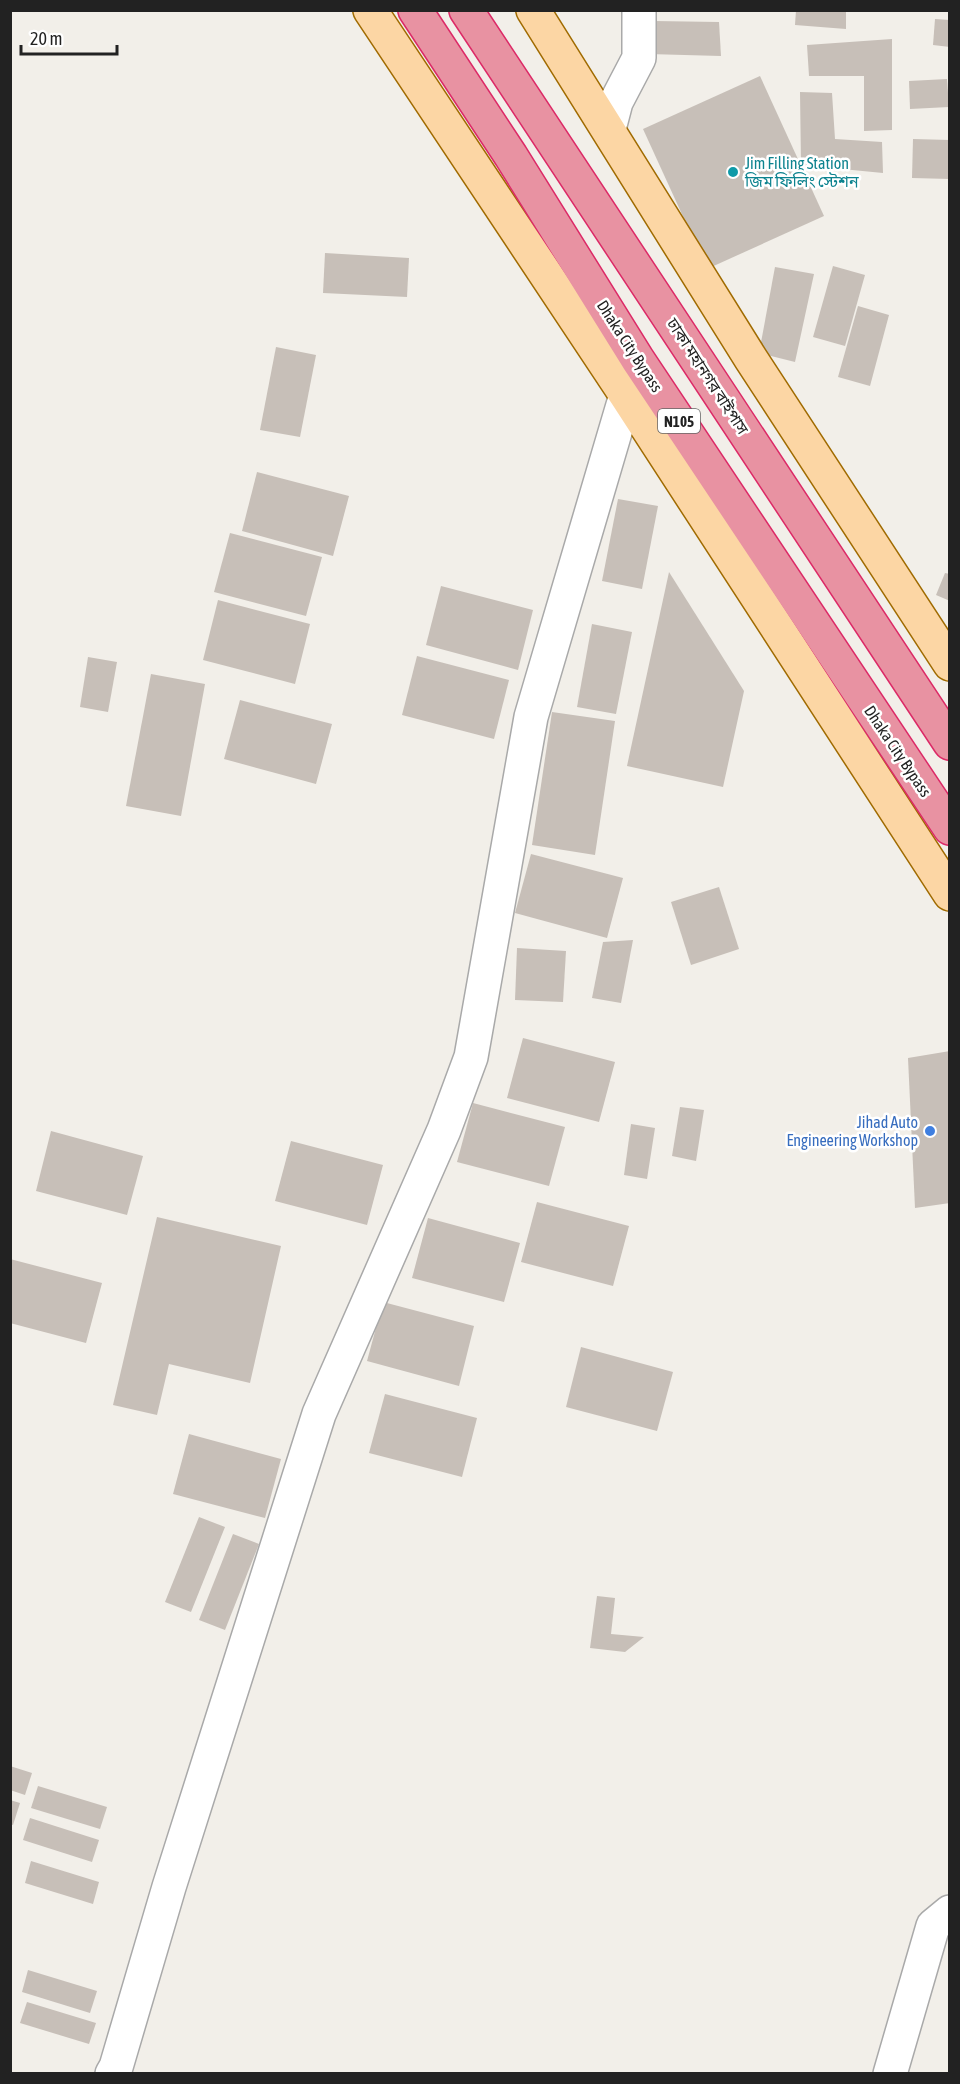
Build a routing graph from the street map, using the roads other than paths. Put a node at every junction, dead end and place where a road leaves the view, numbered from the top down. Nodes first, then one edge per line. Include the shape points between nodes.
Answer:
1 (370, 10) edge
2 (415, 10) edge
3 (466, 10) edge
4 (533, 10) edge
5 (639, 10) edge
6 (609, 129) junction
7 (626, 395) junction
8 (950, 664) edge
9 (950, 743) edge
10 (950, 828) edge
11 (950, 894) edge
12 (950, 1912) edge
13 (112, 2073) edge
14 (890, 2073) edge

1 - 7 main road
2 - 10 highway, Dhaka City Bypass / N105 via 638,360
3 - 9 highway, ঢাকা মহানগর বাইপাস / N105
4 - 6 main road
5 - 6 street via 639,58 616,102
6 - 8 main road via 757,368
7 - 11 main road
7 - 13 street via 531,717 471,1057 444,1130 319,1414
12 - 14 street via 933,1926

